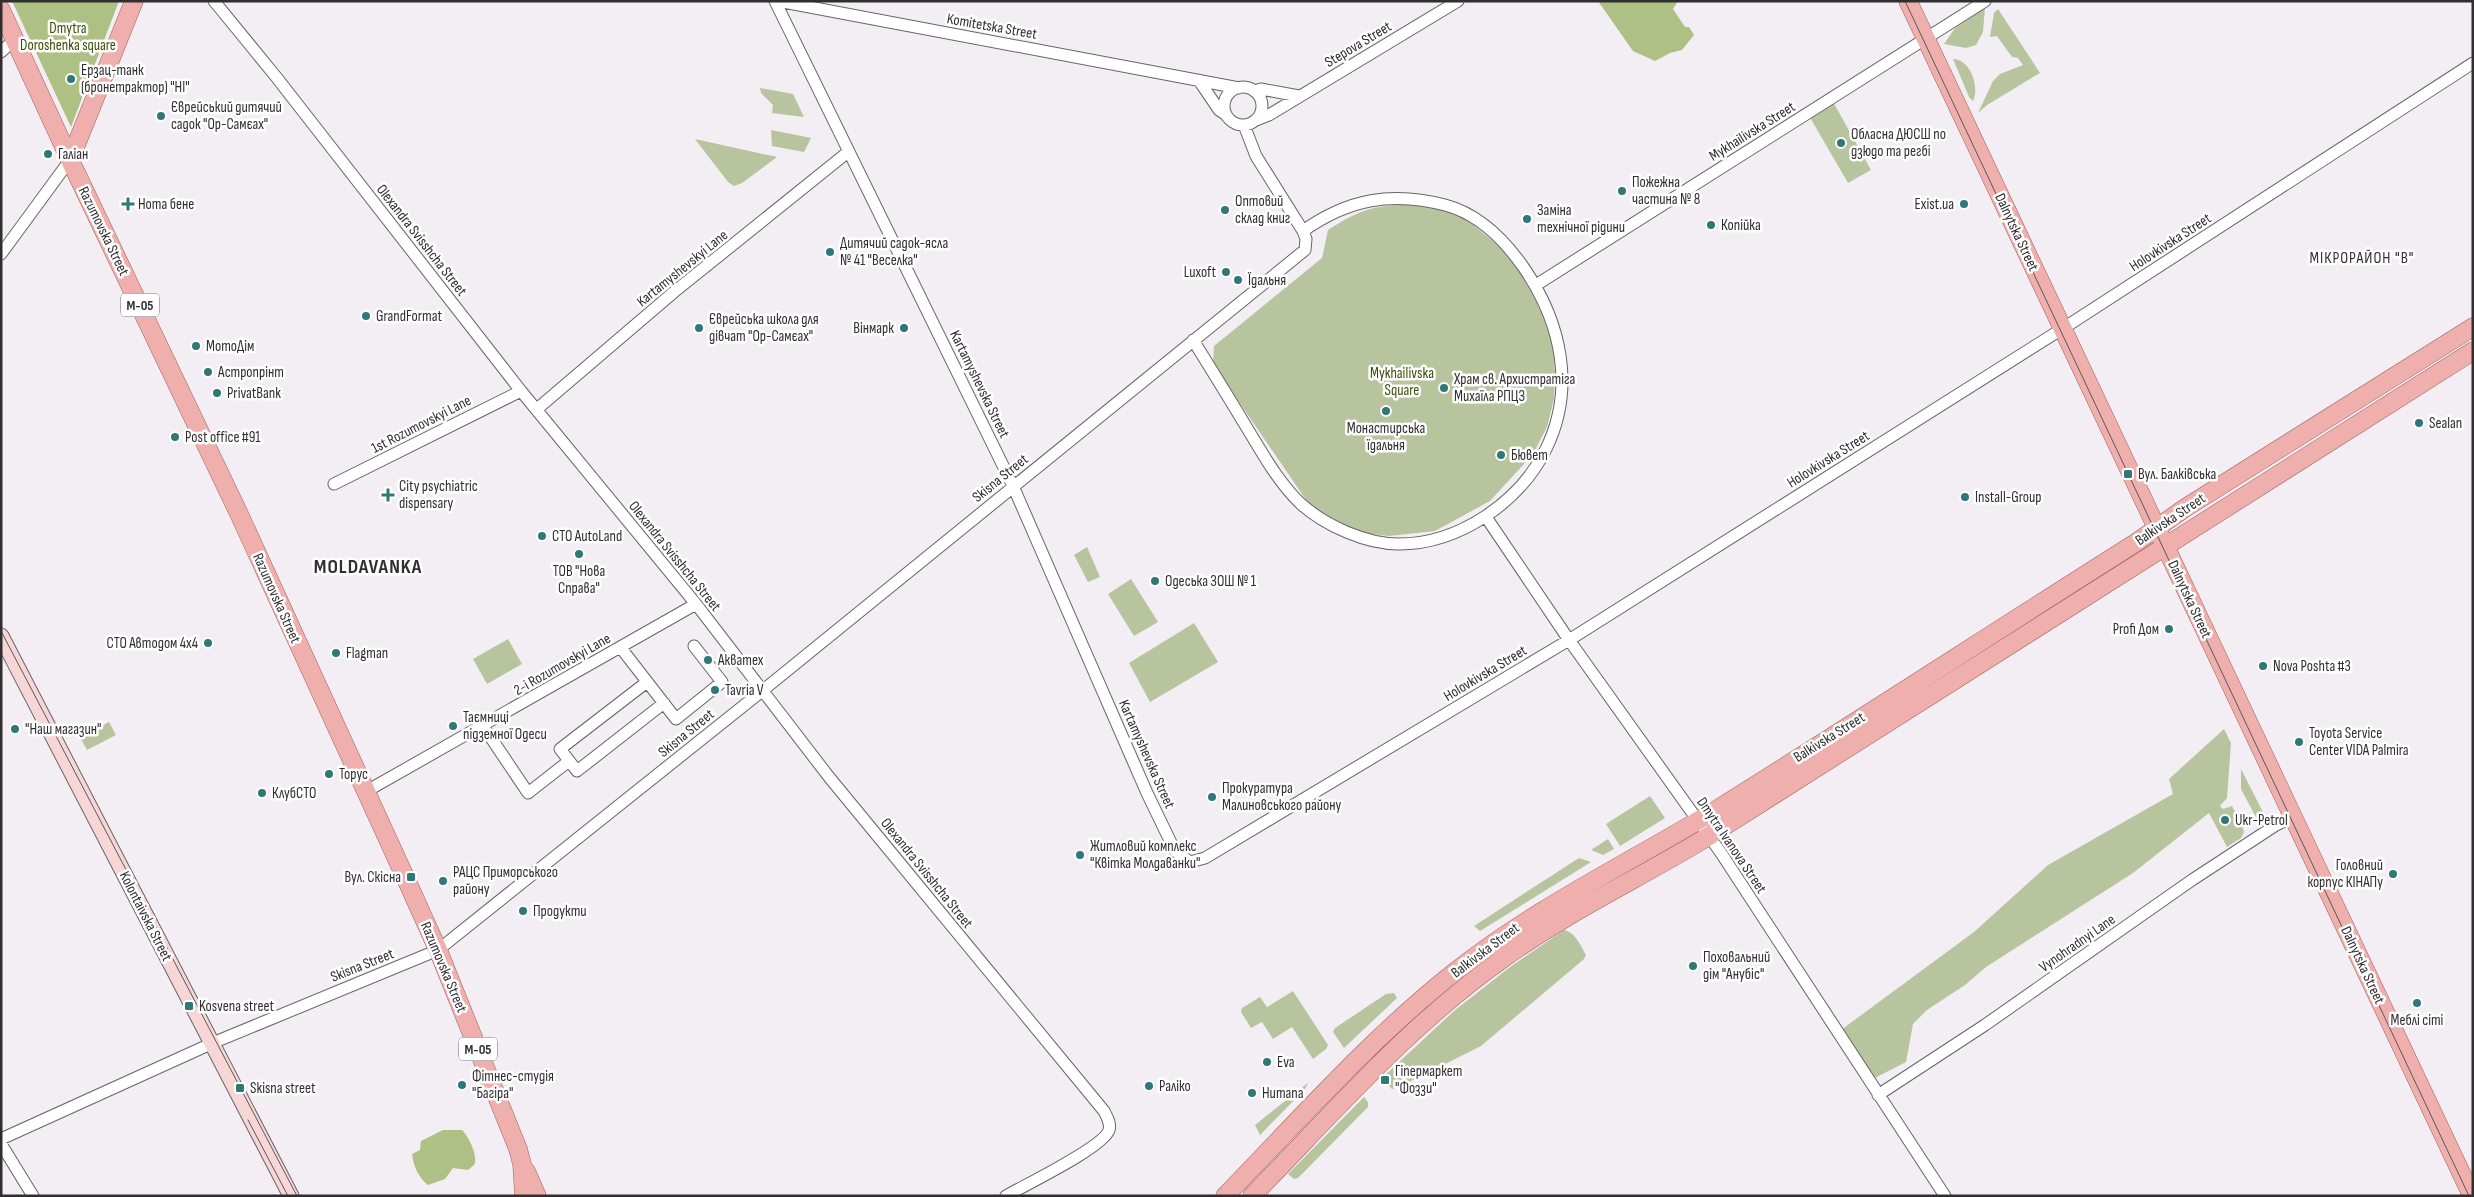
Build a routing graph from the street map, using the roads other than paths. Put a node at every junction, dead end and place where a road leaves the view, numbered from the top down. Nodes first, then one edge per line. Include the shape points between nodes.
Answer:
1 (134, 1) edge
2 (214, 1) edge
3 (776, 1) edge
4 (845, 1) edge
5 (1458, 1) edge
6 (1908, 1) edge
7 (1985, 1) edge
8 (1, 10) edge
9 (844, 14) junction
10 (15, 39) junction
11 (1926, 39) junction
12 (1, 52) edge
13 (2473, 63) edge
14 (1200, 82) junction
15 (1239, 88) junction
16 (1254, 91) junction
17 (1299, 96) junction
18 (1226, 114) junction
19 (1249, 123) junction
20 (848, 152) junction
21 (70, 160) junction
22 (1303, 231) junction
23 (1, 254) edge
24 (1536, 286) junction
25 (2473, 327) edge
26 (2062, 329) junction
27 (1193, 340) junction
28 (2473, 351) edge
29 (522, 391) junction
30 (537, 409) junction
31 (334, 484) dead end
32 (1013, 486) junction
33 (1486, 516) junction
34 (2156, 528) junction
35 (2165, 545) junction
36 (696, 604) junction
37 (1, 636) edge
38 (1569, 640) junction
39 (694, 646) dead end
40 (620, 648) junction
41 (647, 682) junction
42 (762, 691) junction
43 (664, 703) junction
44 (483, 726) junction
45 (569, 761) junction
46 (364, 792) junction
47 (2293, 817) junction
48 (1698, 820) junction
49 (1709, 836) junction
50 (1190, 862) joint
51 (438, 950) junction
52 (212, 1043) junction
53 (1878, 1095) junction
54 (1, 1139) edge
55 (1, 1144) edge
56 (522, 1164) junction
57 (33, 1196) edge
58 (291, 1196) edge
59 (524, 1196) edge
60 (537, 1196) edge
61 (1006, 1196) edge
62 (1225, 1196) edge
63 (1252, 1196) edge
64 (1944, 1196) edge
65 (2472, 1196) edge

1 - 21 main road
2 - 29 street, Olexandra Svisshcha Street
3 - 9 street, Komitetska Street
3 - 20 street, Kartamyshevska Street
4 - 9 street
5 - 17 street, Stepova Street
6 - 11 main road, Dalnytska Street
7 - 11 street, Mykhailivska Street
8 - 10 main road, Razumovska Street / М-05
9 - 14 street, Komitetska Street
10 - 12 street
10 - 21 main road, Razumovska Street / М-05
11 - 24 street, Mykhailivska Street
11 - 26 main road, Dalnytska Street
13 - 26 street, Holovkivska Street
14 - 15 street, Komitetska Street
14 - 18 street via 1219,110
15 - 16 street
15 - 18 street via 1231,91 1225,99
16 - 17 street via 1261,89
16 - 19 street via 1262,107
17 - 19 street, Stepova Street
18 - 19 street via 1234,122
19 - 22 street via 1256,156
20 - 30 street, Kartamyshevskyi Lane via 674,292
20 - 32 street, Kartamyshevska Street
21 - 23 street
21 - 46 main road, Razumovska Street / М-05 via 236,508
22 - 24 street via 1339,209 1360,202 1425,199 1476,217 1513,252
22 - 27 street, Skisna Street via 1305,250
24 - 33 street via 1556,329 1561,358 1561,393 1556,418 1546,449 1521,487
25 - 34 main road, Balkivska Street
26 - 34 main road, Dalnytska Street
26 - 38 street, Holovkivska Street
27 - 32 street, Skisna Street
27 - 33 street via 1275,474 1302,504 1331,525 1366,539 1398,544 1429,540
28 - 35 main road, Balkivska Street
29 - 30 street, Olexandra Svisshcha Street
29 - 31 street, 1st Rozumovskyi Lane
30 - 36 street, Olexandra Svisshcha Street
32 - 42 street, Skisna Street
32 - 50 street, Kartamyshevska Street via 1147,793 1175,851
33 - 38 street, Dmytra Ivanova Street
34 - 35 main road, Dalnytska Street
34 - 48 main road, Balkivska Street
35 - 47 main road, Dalnytska Street
35 - 49 main road, Balkivska Street
36 - 40 street, 2-i Rozumovskyi Lane
36 - 42 street, Olexandra Svisshcha Street
37 - 52 main road, Kolontaivska Street
38 - 48 street, Dmytra Ivanova Street
38 - 50 street, Holovkivska Street via 1205,858
39 - 43 street via 722,682 676,718
40 - 41 street
40 - 44 street, 2-i Rozumovskyi Lane
41 - 43 street
41 - 45 street via 560,750
42 - 51 street, Skisna Street
42 - 61 street, Olexandra Svisshcha Street via 1109,1120 1109,1129 1097,1145
43 - 45 street via 577,771
44 - 45 street via 528,793
44 - 46 street, 2-i Rozumovskyi Lane
46 - 51 main road, Razumovska Street / М-05
47 - 53 street, Vynohradnyi Lane via 2192,880 2010,1008
47 - 65 main road, Dalnytska Street
48 - 49 street, Dmytra Ivanova Street
48 - 62 main road, Balkivska Street via 1543,909 1456,971 1388,1029
49 - 53 street, Dmytra Ivanova Street
49 - 63 main road, Balkivska Street via 1588,904 1500,960 1403,1043
51 - 52 street, Skisna Street
51 - 56 main road, Razumovska Street / М-05 via 509,1122
52 - 54 street, Skisna Street
52 - 58 main road, Kolontaivska Street
53 - 64 street, Dmytra Ivanova Street
55 - 57 street
56 - 59 main road, Razumovska Street / М-05
56 - 60 main road

